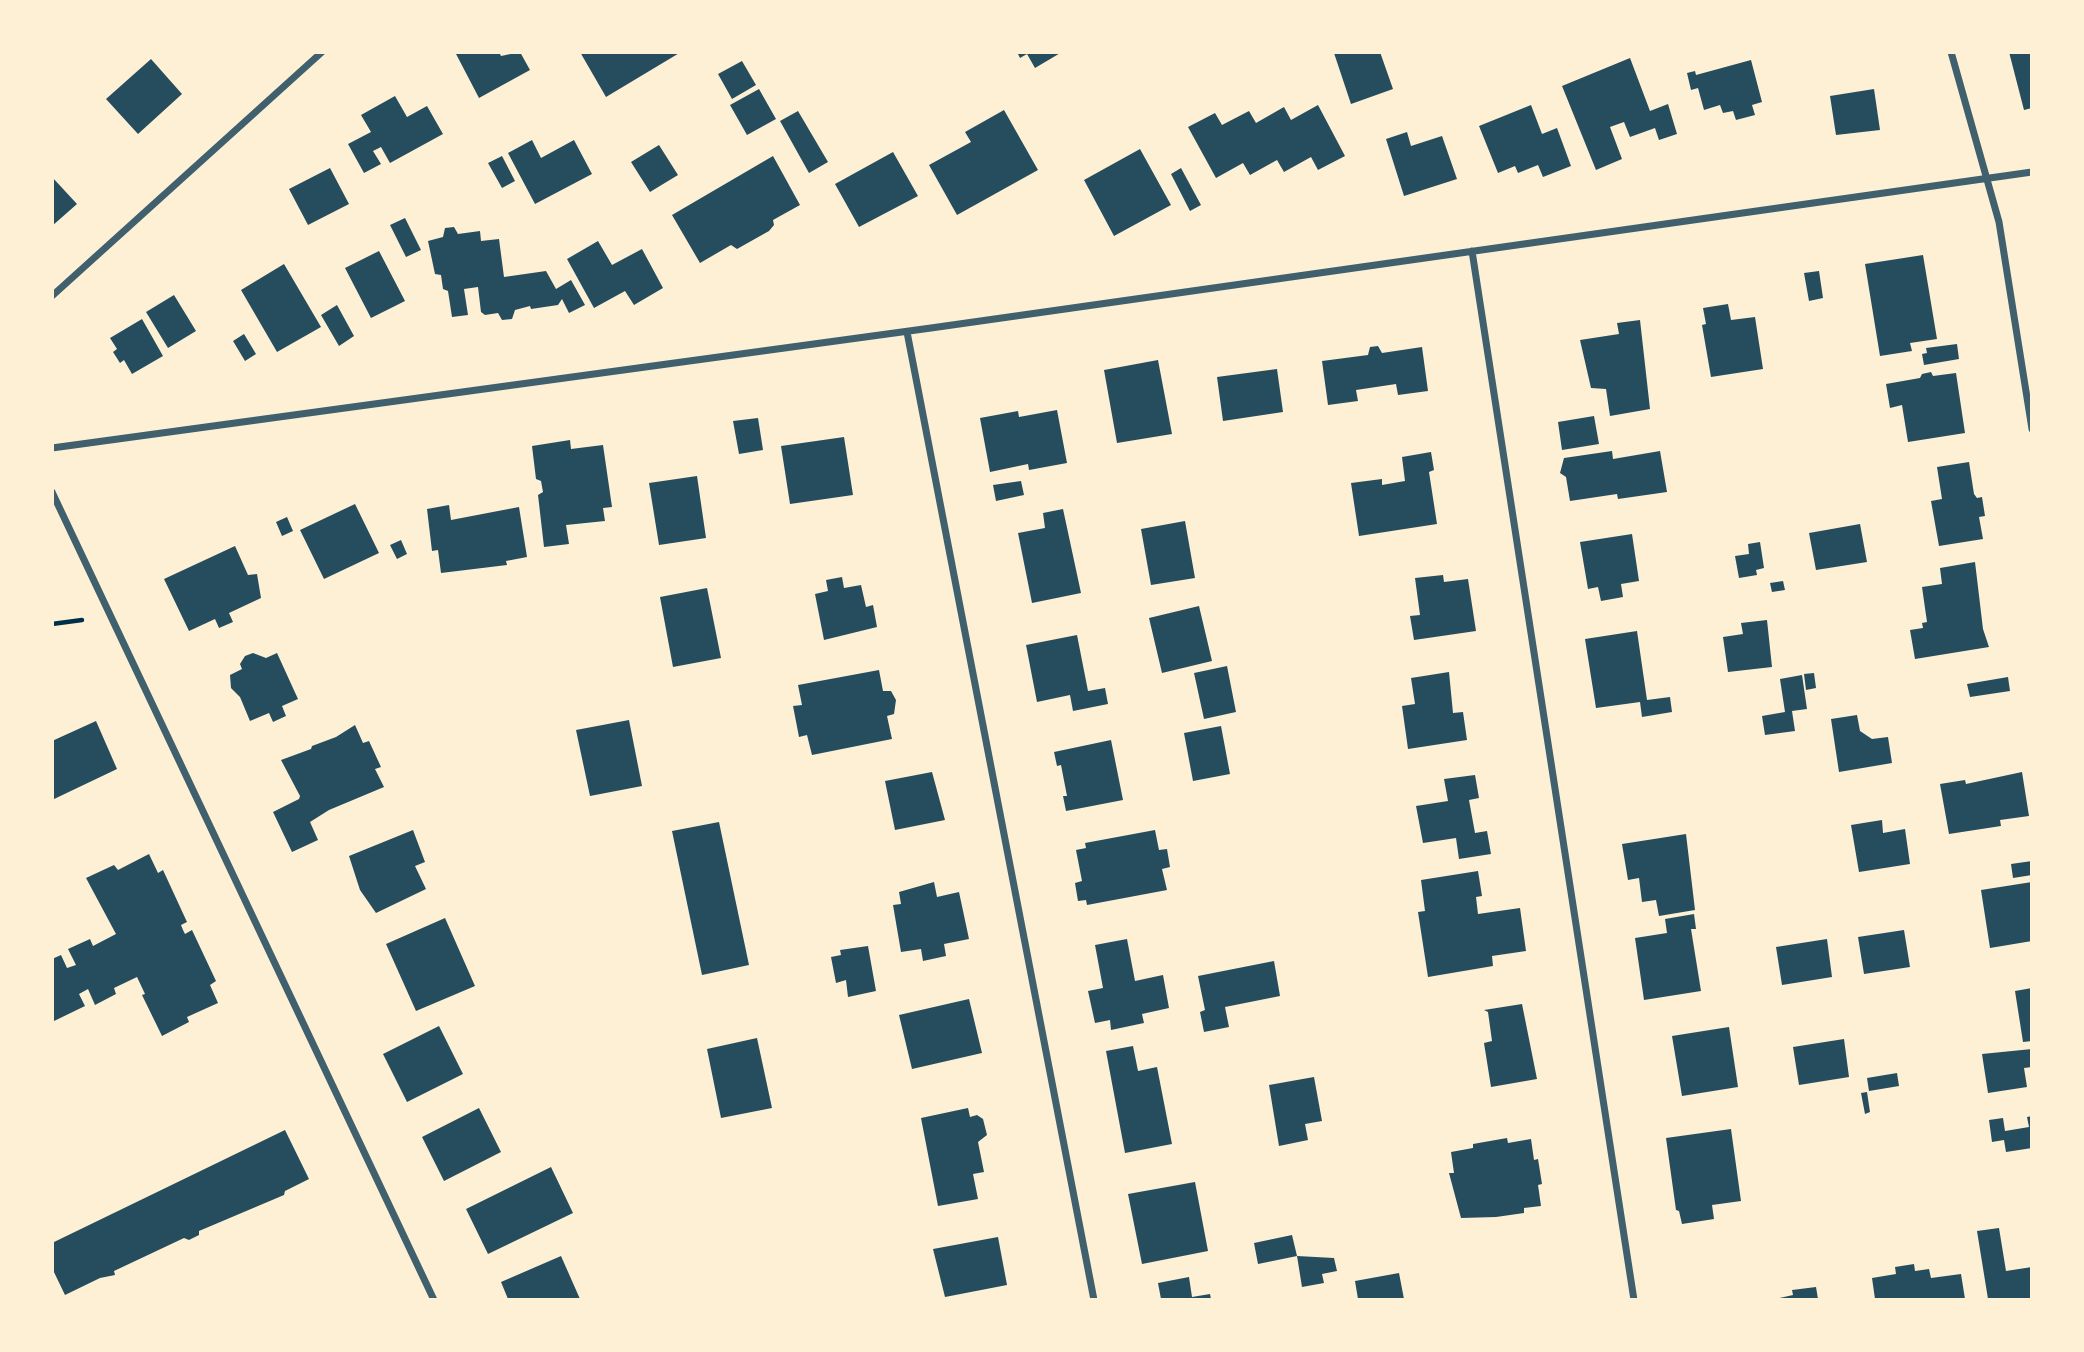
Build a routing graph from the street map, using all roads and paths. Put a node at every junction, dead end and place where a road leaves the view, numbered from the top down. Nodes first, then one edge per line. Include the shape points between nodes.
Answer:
1 (322, 52) edge
2 (1951, 52) edge
3 (2032, 172) edge
4 (1987, 178) junction
5 (1472, 251) junction
6 (52, 296) edge
7 (906, 332) junction
8 (2032, 429) edge
9 (52, 448) edge
10 (52, 492) edge
11 (82, 620) dead end
12 (52, 624) edge
13 (434, 1300) edge
14 (1094, 1300) edge
15 (1634, 1300) edge

1 - 6 street
2 - 4 street
3 - 4 street
4 - 5 street
4 - 8 street via 1999,222
5 - 7 street
5 - 15 street
7 - 9 street
7 - 14 street
10 - 13 street
11 - 12 path

